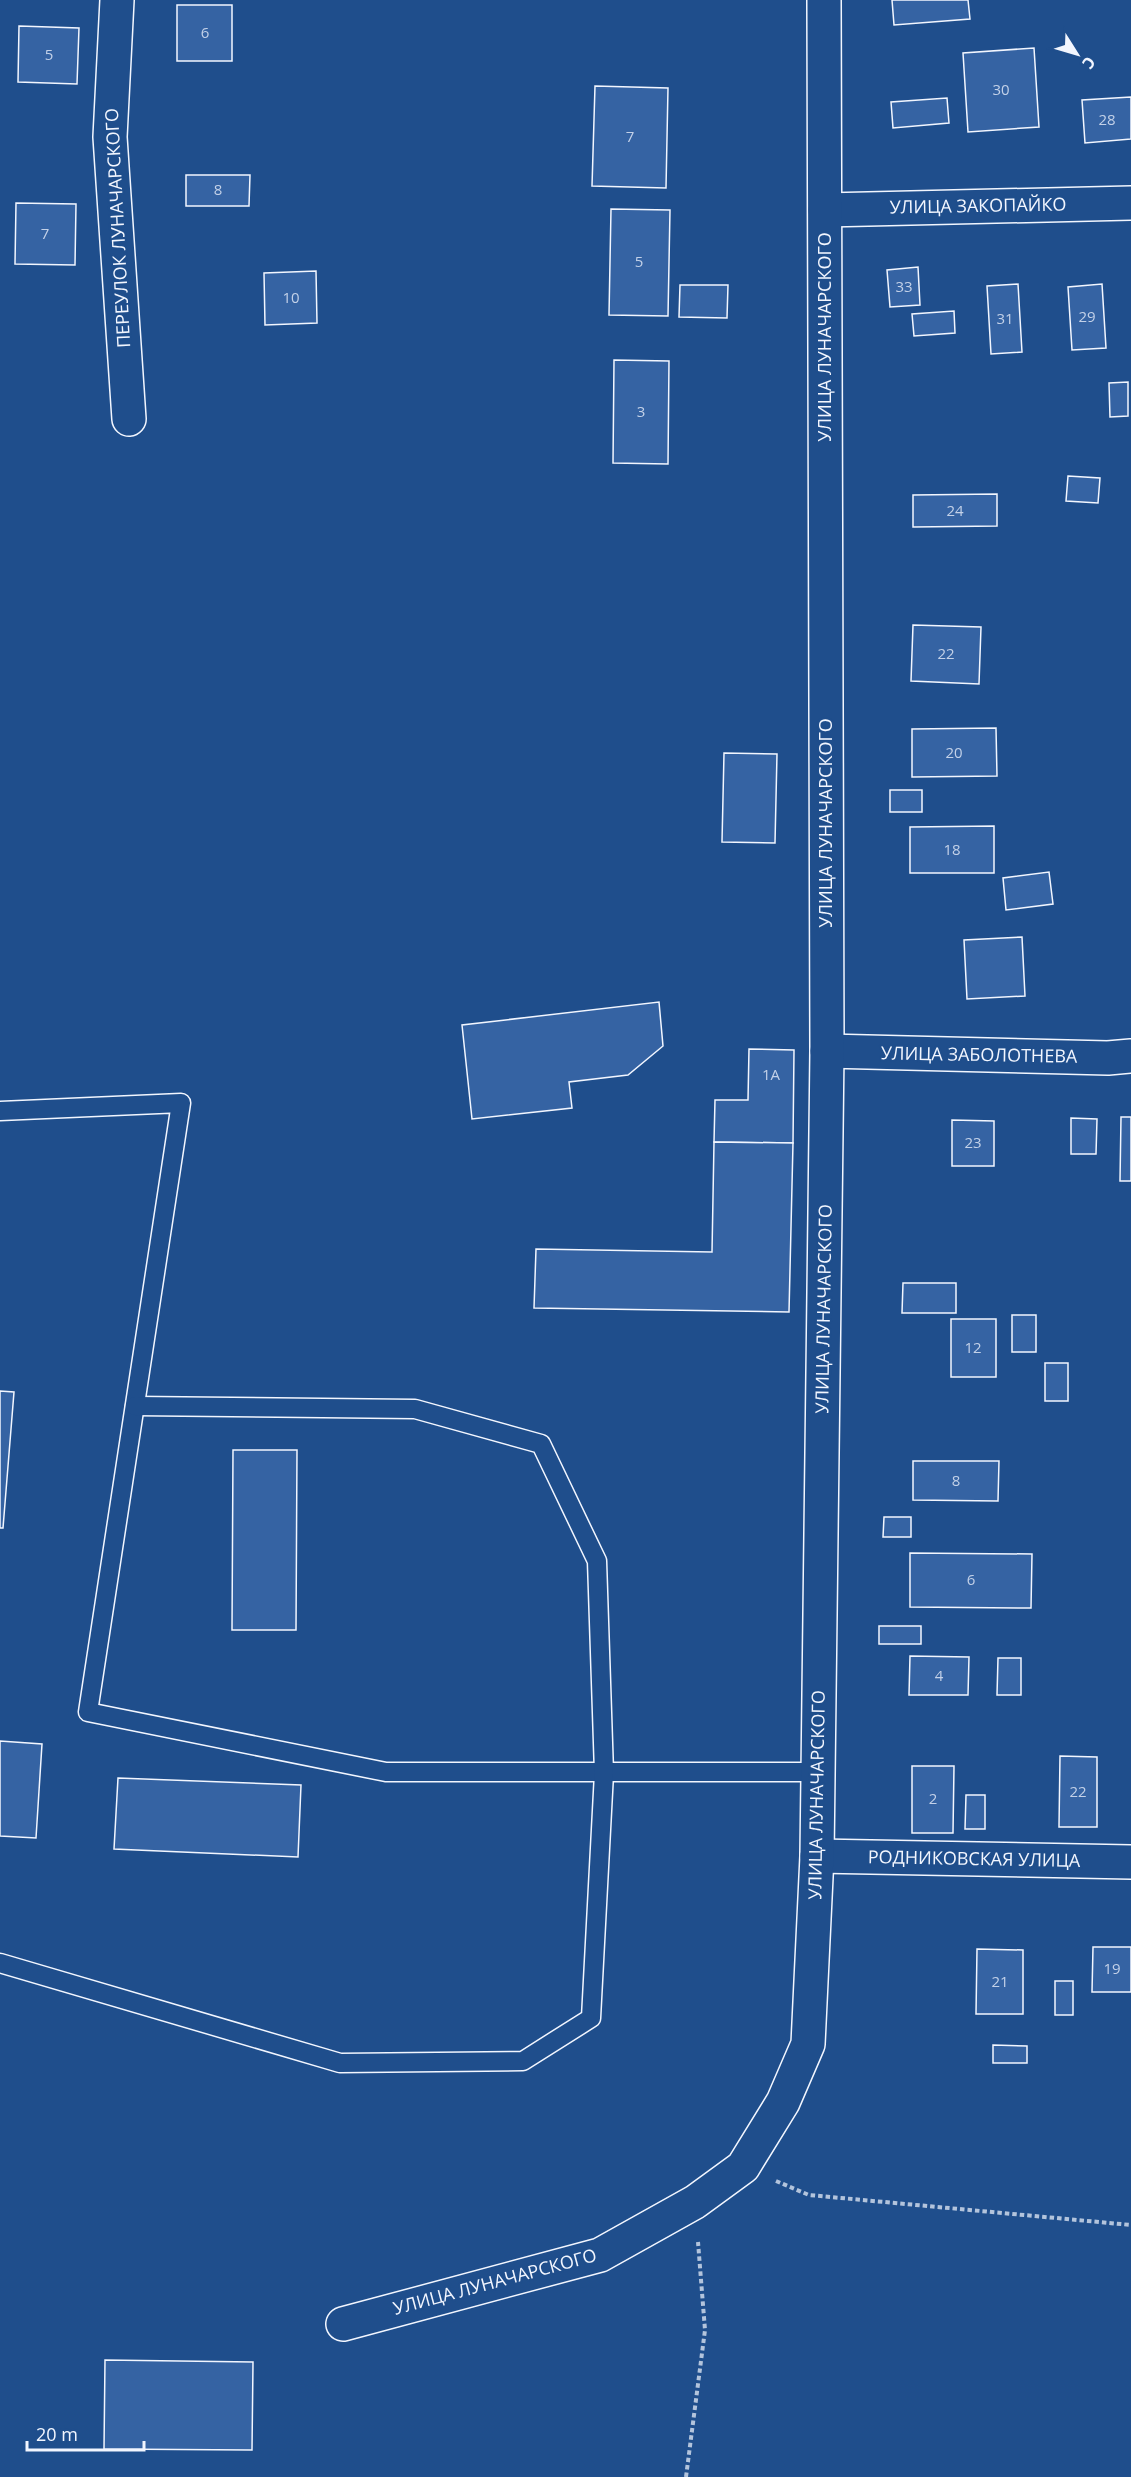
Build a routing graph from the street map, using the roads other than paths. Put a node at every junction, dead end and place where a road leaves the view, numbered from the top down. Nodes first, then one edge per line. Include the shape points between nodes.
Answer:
1 (117, 0) edge
2 (824, 0) edge
3 (1131, 203) edge
4 (825, 210) junction
5 (129, 419) dead end
6 (827, 1051) junction
7 (1131, 1056) edge
8 (0, 1112) edge
9 (135, 1406) junction
10 (818, 1772) junction
11 (604, 1773) junction
12 (817, 1856) junction
13 (1131, 1862) edge
14 (0, 1963) edge
15 (343, 2324) dead end

1 - 5 street, ПЕРЕУЛОК ЛУНАЧАРСКОГО via 110,136
2 - 4 street, УЛИЦА ЛУНАЧАРСКОГО
3 - 4 street, УЛИЦА ЗАКОПАЙКО
4 - 6 street, УЛИЦА ЛУНАЧАРСКОГО
6 - 7 street, УЛИЦА ЗАБОЛОТНЕВА
6 - 10 street, УЛИЦА ЛУНАЧАРСКОГО
8 - 9 lane via 181,1103
9 - 11 lane via 415,1409 541,1444 597,1561
9 - 11 lane via 88,1712 386,1772
10 - 11 lane
10 - 12 street, УЛИЦА ЛУНАЧАРСКОГО
11 - 14 lane via 591,2018 523,2061 340,2063
12 - 13 street, РОДНИКОВСКАЯ УЛИЦА
12 - 15 street, УЛИЦА ЛУНАЧАРСКОГО via 808,2044 783,2102 743,2167 695,2202 600,2255

